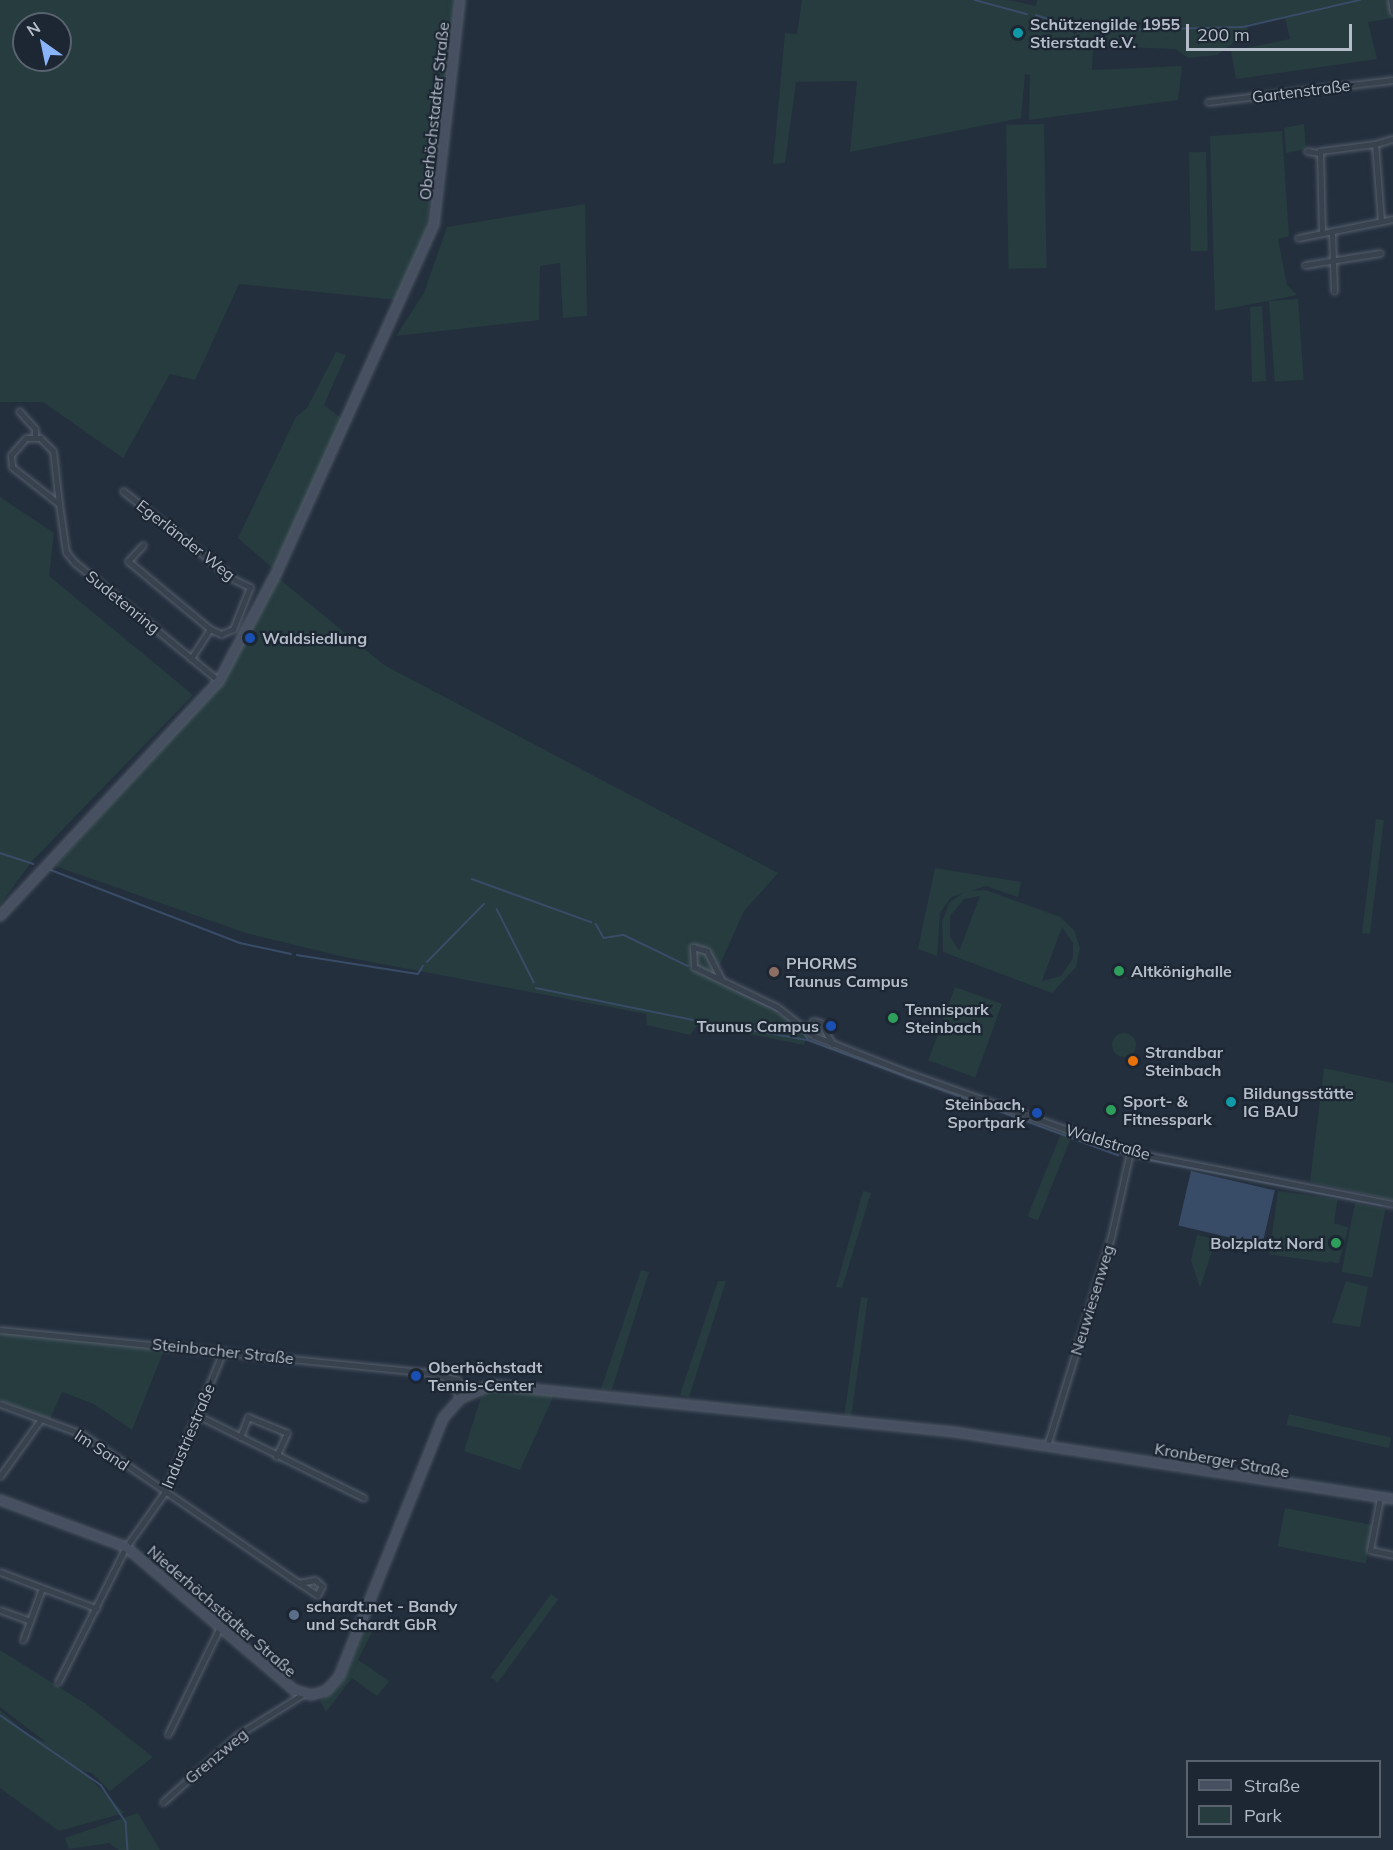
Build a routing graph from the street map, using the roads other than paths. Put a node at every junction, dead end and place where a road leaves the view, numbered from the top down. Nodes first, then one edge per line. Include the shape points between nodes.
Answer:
1 (460, 0) edge
2 (1391, 0) edge
3 (1393, 12) edge
4 (1393, 80) edge
5 (1208, 102) dead end
6 (1393, 139) edge
7 (1375, 144) junction
8 (1308, 151) dead end
9 (1318, 153) junction
10 (1393, 219) edge
11 (1381, 221) junction
12 (1322, 233) junction
13 (1332, 233) junction
14 (1298, 238) dead end
15 (1380, 253) dead end
16 (1333, 262) junction
17 (1305, 266) dead end
18 (1334, 291) dead end
19 (19, 411) dead end
20 (35, 436) junction
21 (123, 490) dead end
22 (58, 504) junction
23 (143, 545) dead end
24 (210, 629) junction
25 (191, 658) junction
26 (219, 681) junction
27 (0, 916) edge
28 (721, 979) junction
29 (808, 1029) junction
30 (832, 1044) junction
31 (1130, 1152) junction
32 (1393, 1204) edge
33 (0, 1330) edge
34 (223, 1351) junction
35 (446, 1377) junction
36 (468, 1393) junction
37 (461, 1398) junction
38 (0, 1404) edge
39 (197, 1415) junction
40 (41, 1419) junction
41 (240, 1437) junction
42 (1047, 1446) junction
43 (276, 1457) junction
44 (0, 1476) edge
45 (165, 1492) junction
46 (364, 1498) dead end
47 (1380, 1498) junction
48 (1393, 1499) edge
49 (0, 1500) edge
50 (126, 1547) junction
51 (1393, 1555) edge
52 (0, 1572) edge
53 (299, 1583) dead end
54 (42, 1588) junction
55 (96, 1608) junction
56 (0, 1610) edge
57 (30, 1621) junction
58 (220, 1627) junction
59 (23, 1640) dead end
60 (58, 1682) dead end
61 (303, 1694) junction
62 (168, 1734) dead end
63 (163, 1802) dead end

1 - 26 street, Oberhöchstadter Straße via 434,224 277,572
2 - 3 street
4 - 5 street, Gartenstraße
6 - 7 street
7 - 9 street
7 - 11 street
8 - 9 street
9 - 12 street
10 - 11 street
11 - 13 street
12 - 13 street
12 - 14 street
13 - 16 street
15 - 16 street
16 - 17 street
16 - 18 street
19 - 20 street, Sudetenring via 35,429
20 - 22 street, Sudetenring via 53,451
20 - 22 street via 17,444 12,467
21 - 24 street, Egerländer Weg via 250,587 234,629 228,634
22 - 25 street, Sudetenring via 66,552 74,562
23 - 24 street via 128,561
24 - 25 street
25 - 26 street, Sudetenring
26 - 27 street, Oberhöchstadter Straße
28 - 28 street, Waldstraße via 707,951 696,945 690,955 694,967
28 - 29 street, Waldstraße
29 - 30 street, Waldstraße
29 - 30 street, Waldstraße via 813,1021 821,1023
30 - 31 street, Waldstraße
31 - 32 street, Waldstraße
31 - 42 street, Neuwiesenweg via 1111,1237
33 - 34 street, Steinbacher Straße
34 - 35 street, Steinbacher Straße
34 - 39 street, Industriestraße
35 - 36 street, Steinbacher Straße
35 - 37 street
36 - 37 street, Niederhöchstädter Straße
36 - 42 street, Kronberger Straße via 519,1384
37 - 61 street, Niederhöchstädter Straße via 439,1427 339,1677 320,1694
38 - 40 street, Im Sand
39 - 41 street
39 - 45 street, Industriestraße
40 - 44 street
40 - 45 street, Im Sand via 82,1434
41 - 43 street
41 - 43 street via 248,1417 287,1433
42 - 47 street, Kronberger Straße
43 - 46 street
45 - 50 street, Industriestraße
45 - 53 street, Im Sand
47 - 48 street, Kronberger Straße
47 - 51 street via 1370,1550
49 - 50 street, Niederhöchstädter Straße
50 - 55 street, Industriestraße
50 - 58 street, Niederhöchstädter Straße
52 - 54 street
54 - 55 street
54 - 57 street
55 - 60 street, Industriestraße
56 - 57 street
57 - 59 street
58 - 61 street, Niederhöchstädter Straße
58 - 62 street
61 - 63 street, Grenzweg via 238,1734

